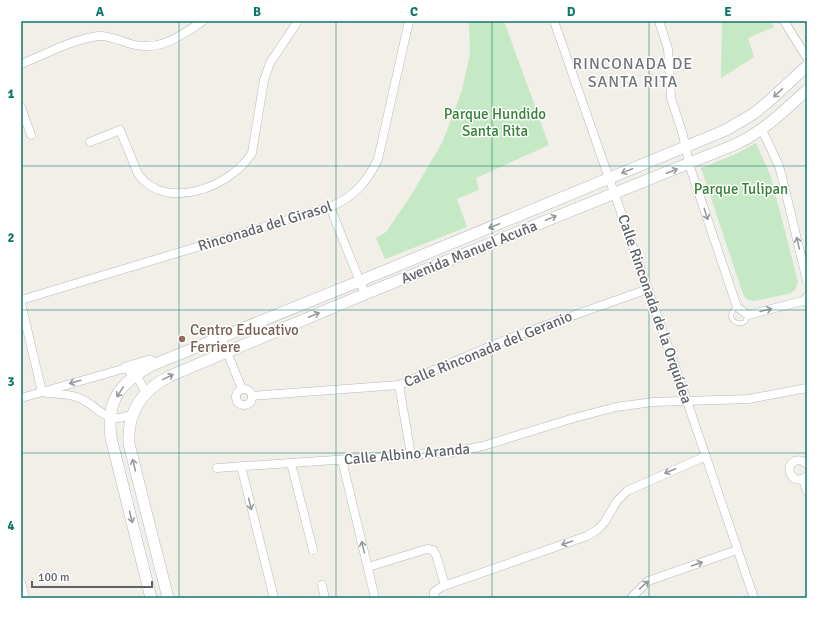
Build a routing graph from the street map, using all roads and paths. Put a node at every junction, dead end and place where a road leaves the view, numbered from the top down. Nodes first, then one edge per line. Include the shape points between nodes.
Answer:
1 (203, 21) edge
2 (298, 21) edge
3 (409, 21) edge
4 (554, 21) edge
5 (658, 21) edge
6 (784, 21) edge
7 (807, 58) edge
8 (21, 64) edge
9 (807, 66) edge
10 (807, 90) edge
11 (21, 107) edge
12 (762, 130) junction
13 (31, 135) dead end
14 (90, 142) dead end
15 (685, 146) junction
16 (689, 164) junction
17 (609, 178) junction
18 (614, 193) junction
19 (330, 207) junction
20 (360, 281) junction
21 (807, 281) edge
22 (648, 289) junction
23 (365, 294) junction
24 (806, 301) edge
25 (21, 302) edge
26 (737, 307) junction
27 (748, 315) junction
28 (221, 337) junction
29 (227, 352) junction
30 (131, 371) junction
31 (399, 385) junction
32 (807, 388) edge
33 (242, 389) junction
34 (42, 392) junction
35 (146, 393) junction
36 (252, 396) junction
37 (21, 398) edge
38 (687, 401) junction
39 (133, 414) junction
40 (110, 417) junction
41 (411, 455) junction
42 (706, 456) junction
43 (342, 460) junction
44 (291, 463) junction
45 (807, 464) edge
46 (241, 466) junction
47 (217, 468) dead end
48 (805, 478) edge
49 (807, 491) edge
50 (313, 550) dead end
51 (737, 550) junction
52 (368, 567) junction
53 (21, 582) edge
54 (322, 585) dead end
55 (445, 585) junction
56 (434, 595) edge
57 (25, 598) edge
58 (151, 598) edge
59 (168, 598) edge
60 (274, 598) edge
61 (325, 598) edge
62 (375, 598) edge
63 (631, 598) edge
64 (754, 598) edge

1 - 8 street via 162,44 149,47 99,36 61,46
2 - 14 street via 270,63 264,80 252,152 248,160 225,179 210,186 177,194 166,192 154,188 138,174 120,130
3 - 19 street, Rinconada del Girasol via 378,159 362,186
4 - 17 street, Calle Rinconada de la Orquídea
5 - 15 street via 668,49 671,98
6 - 7 street
9 -> 15 street, Avenida Manuel Acuña via 753,114 726,130
10 - 12 street, Avenida Manuel Acuña
11 - 13 street
12 - 16 street, Avenida Manuel Acuña via 741,142
21 -> 12 street via 779,166
15 - 16 street
15 -> 17 street, Avenida Manuel Acuña
18 -> 16 street, Avenida Manuel Acuña
16 -> 26 street
17 - 18 street, Calle Rinconada de la Orquídea
17 -> 20 street, Avenida Manuel Acuña
18 - 22 street, Calle Rinconada de la Orquídea
23 -> 18 street, Avenida Manuel Acuña
19 - 20 street
19 - 25 street, Rinconada del Girasol
20 - 23 street
20 - 28 street, Avenida Manuel Acuña
22 - 31 street, Calle Rinconada del Geranio via 510,338
22 - 38 street, Calle Rinconada de la Orquídea
29 -> 23 street, Avenida Manuel Acuña
27 -> 24 street
25 - 34 street, Rinconada del Girasol
26 - 27 street
26 - 27 lane via 731,313 735,322 745,322
28 - 29 street
28 - 30 street, Avenida Manuel Acuña via 150,366
29 - 33 street
35 -> 29 street, Avenida Manuel Acuña via 158,382
30 -> 34 street
30 - 35 street
30 -> 40 street, Avenida Manuel Acuña via 118,394
31 - 36 street, Calle Rinconada del Geranio
31 - 41 street
32 - 38 street, Calle Albino Aranda via 749,399
33 - 36 street via 248,390
33 - 36 street via 236,395 238,403 246,405 252,400
34 - 37 street
34 - 40 street via 78,397
35 - 39 street, Avenida Manuel Acuña
38 - 41 street, Calle Albino Aranda via 616,407 483,446 453,452
38 - 42 street, Calle Rinconada de la Orquídea
39 - 40 street via 124,418
59 -> 39 street, Avenida Manuel Acuña via 129,444 128,430
40 -> 58 street via 111,438
41 - 43 street, Calle Albino Aranda
42 - 51 street, Calle Rinconada de la Orquídea
42 -> 55 street via 627,491 617,501 601,526 587,536
43 - 44 street, Calle Albino Aranda
52 -> 43 street
44 - 46 street, Calle Albino Aranda
44 - 50 street
45 - 48 street via 798,460 793,462 789,471 798,480
46 - 47 street, Calle Albino Aranda
46 -> 60 street
48 - 49 street
63 -> 51 street via 648,581
51 - 64 street, Calle Rinconada de la Orquídea
52 - 55 street via 427,549 433,550
52 - 62 street
53 - 57 street
54 - 61 street
55 - 56 street via 436,589

